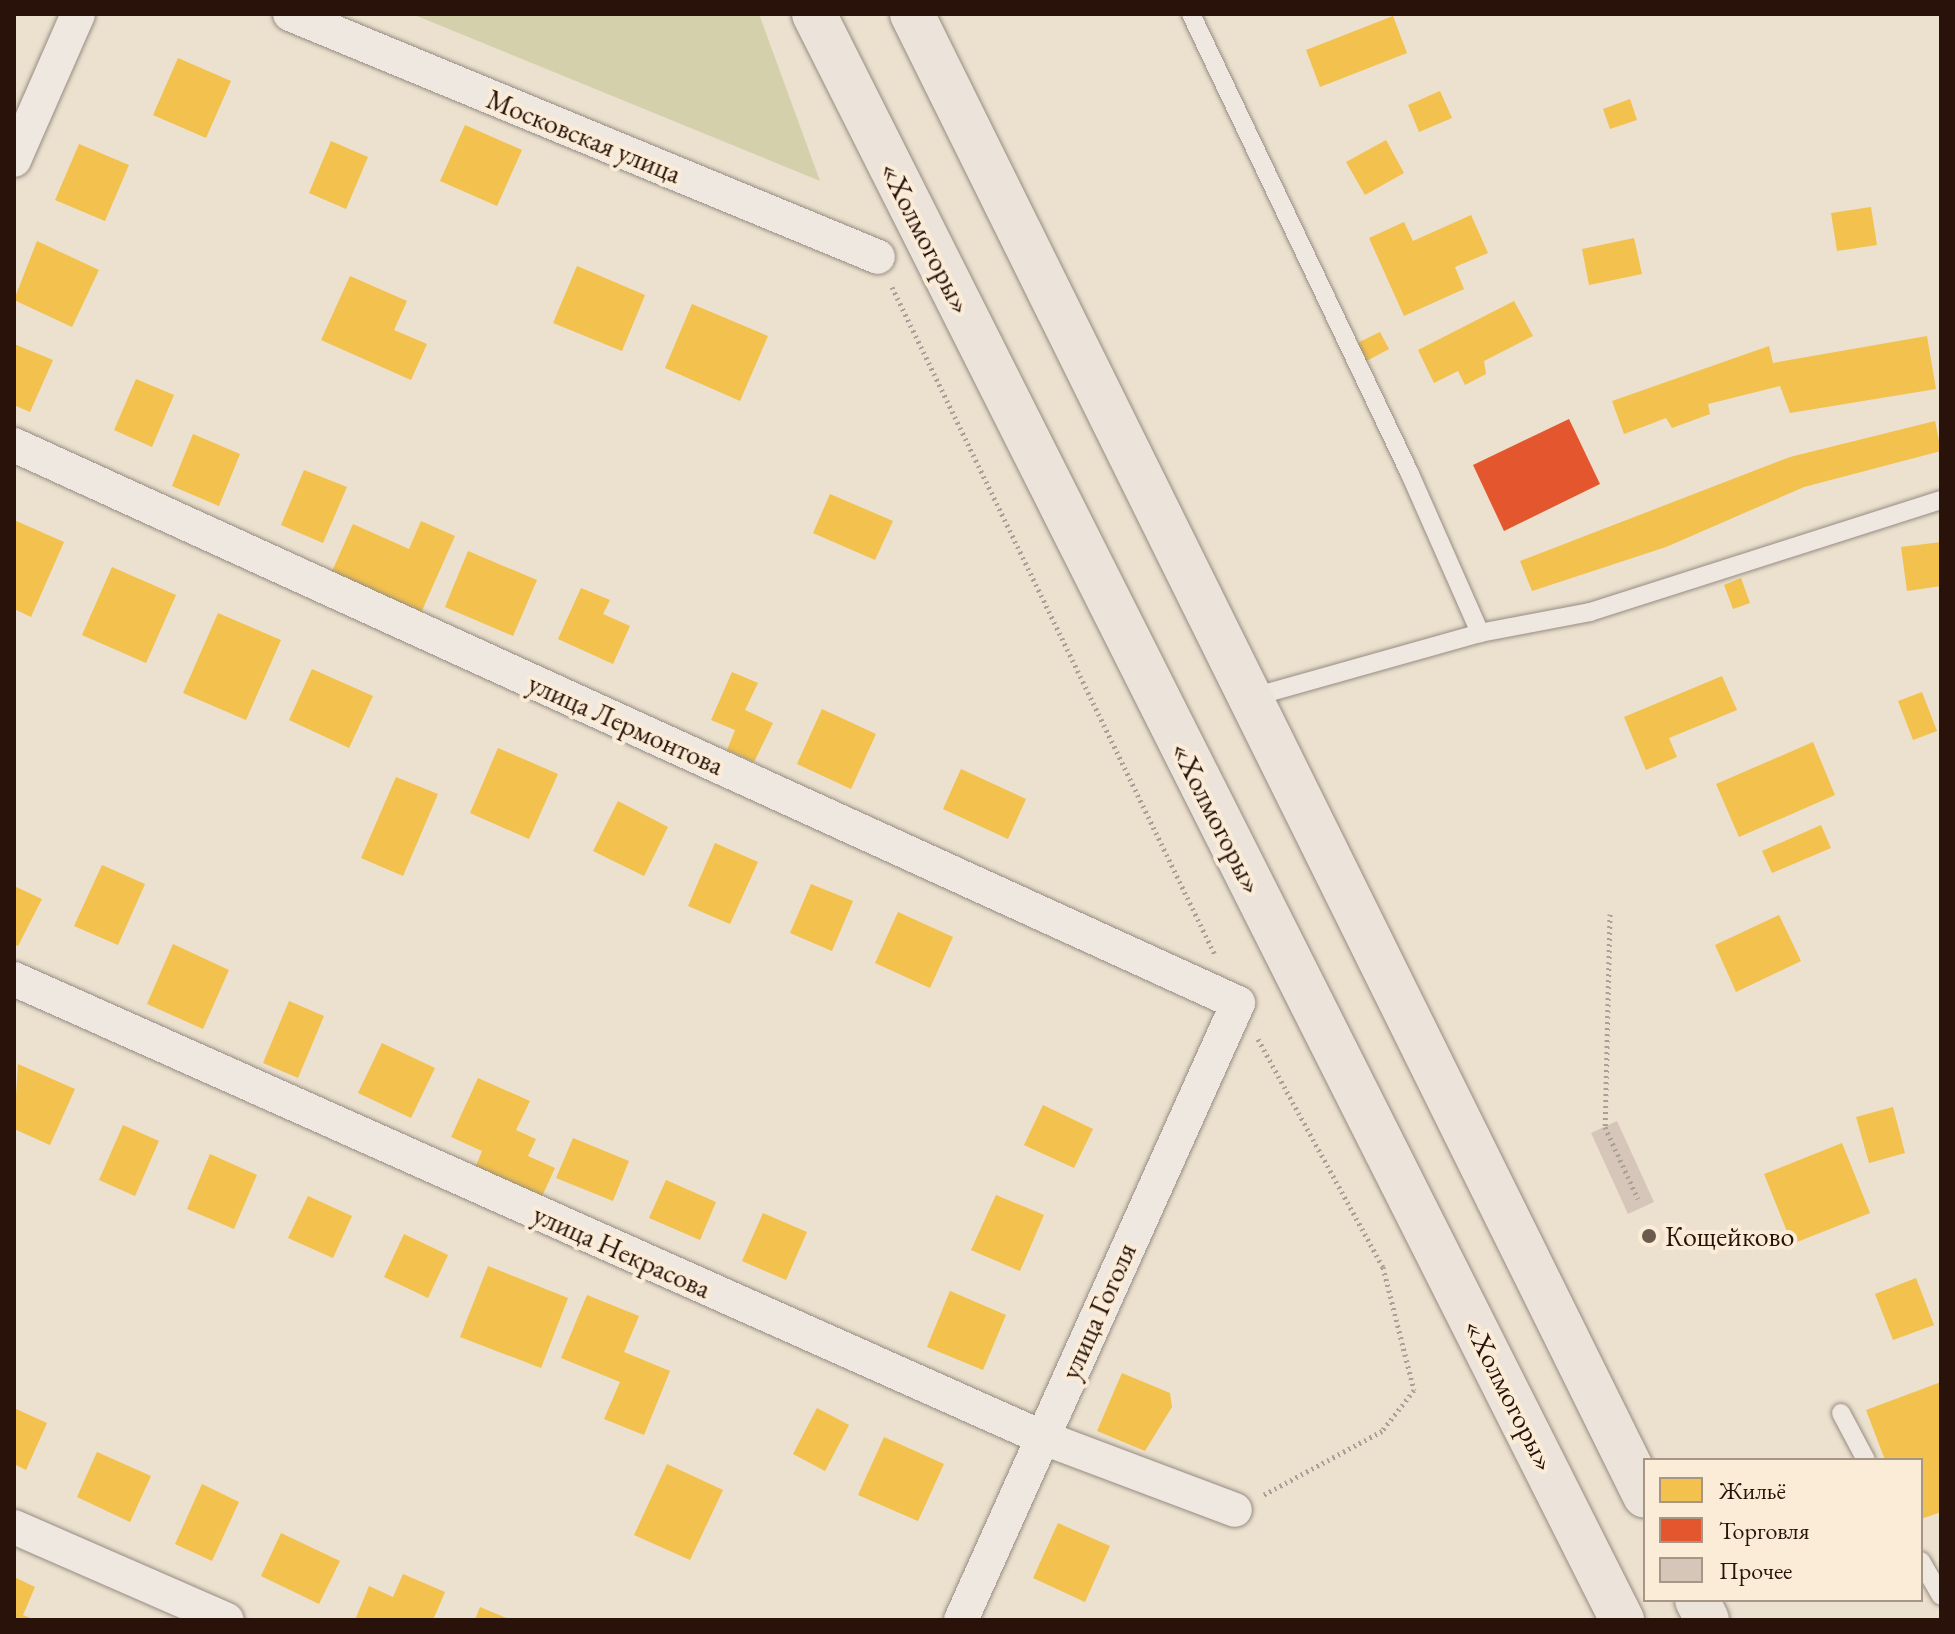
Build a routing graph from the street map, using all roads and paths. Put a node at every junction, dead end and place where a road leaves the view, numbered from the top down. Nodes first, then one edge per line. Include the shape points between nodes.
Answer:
1 (78, 14) edge
2 (290, 14) edge
3 (814, 14) edge
4 (912, 14) edge
5 (1191, 14) edge
6 (14, 160) edge
7 (878, 257) joint
8 (14, 445) edge
9 (1941, 500) edge
10 (1480, 633) junction
11 (1253, 697) junction
12 (1610, 914) dead end
13 (14, 979) edge
14 (1238, 1003) junction
15 (1638, 1199) dead end
16 (1393, 1256) dead end
17 (1383, 1267) junction
18 (1841, 1413) dead end
19 (1041, 1437) junction
20 (1865, 1458) edge
21 (1643, 1492) edge
22 (1235, 1510) joint
23 (14, 1527) edge
24 (1923, 1564) edge
25 (1941, 1596) edge
26 (1698, 1602) edge
27 (227, 1620) edge
28 (961, 1620) edge
29 (1622, 1620) edge
30 (1707, 1620) edge

1 - 6 street
2 - 7 street, Московская улица
3 - 29 highway, «Холмогоры»
4 - 11 highway
5 - 10 lane
7 - 14 path
8 - 14 street, улица Лермонтова
9 - 10 lane via 1590,612
10 - 11 lane
11 - 21 highway
12 - 15 path via 1605,1127
13 - 19 street, улица Некрасова
14 - 17 path
14 - 19 street, улица Гоголя
16 - 17 path
17 - 22 path via 1414,1390 1382,1431
18 - 20 lane
19 - 22 street, улица Некрасова
19 - 28 street, улица Гоголя
23 - 27 street
24 - 25 lane
26 - 30 highway

